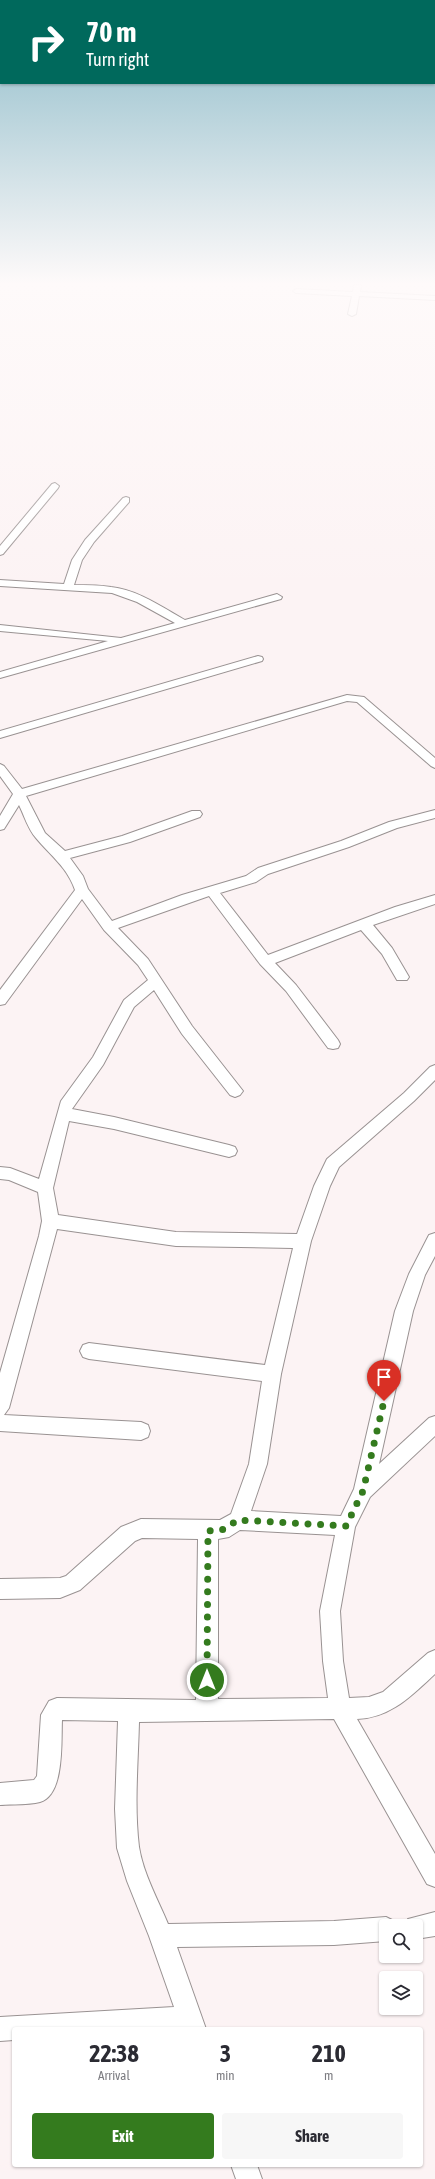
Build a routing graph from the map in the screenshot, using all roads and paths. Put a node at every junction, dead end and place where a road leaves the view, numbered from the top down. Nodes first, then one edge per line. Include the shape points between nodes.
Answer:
1 (55, 486) dead end
2 (126, 500) dead end
3 (0, 552) edge
4 (0, 583) edge
5 (68, 588) junction
6 (277, 597) dead end
7 (185, 624) junction
8 (0, 628) edge
9 (124, 640) junction
10 (258, 659) dead end
11 (0, 675) edge
12 (0, 736) edge
13 (435, 764) edge
14 (0, 768) edge
15 (19, 794) junction
16 (196, 814) dead end
17 (435, 814) edge
18 (0, 826) edge
19 (62, 856) junction
20 (82, 890) junction
21 (212, 891) junction
22 (435, 899) edge
23 (364, 924) junction
24 (109, 927) junction
25 (265, 961) junction
26 (402, 977) dead end
27 (155, 982) junction
28 (0, 1000) edge
29 (333, 1044) dead end
30 (435, 1071) edge
31 (235, 1091) dead end
32 (65, 1114) junction
33 (229, 1151) dead end
34 (0, 1173) edge
35 (45, 1188) junction
36 (50, 1222) junction
37 (435, 1240) edge
38 (303, 1241) junction
39 (89, 1351) dead end
40 (272, 1374) junction
41 (0, 1408) edge
42 (0, 1423) edge
43 (435, 1424) edge
44 (141, 1431) dead end
45 (363, 1491) junction
46 (238, 1520) junction
47 (346, 1526) junction
48 (208, 1531) junction
49 (0, 1589) edge
50 (435, 1660) edge
51 (340, 1709) junction
52 (207, 1710) junction
53 (129, 1711) junction
54 (0, 1794) edge
55 (435, 1876) edge
56 (435, 1924) edge
57 (423, 1926) edge
58 (379, 1930) edge
59 (161, 1936) junction
60 (192, 2023) edge
61 (64, 2027) edge
62 (0, 2029) edge
63 (12, 2029) edge
64 (245, 2167) edge
65 (249, 2179) edge

1 - 3 street
2 - 5 street via 90,540 77,560
4 - 5 street
5 - 7 street via 128,593
6 - 7 street
7 - 9 street
8 - 9 street
9 - 11 street
10 - 12 street
13 - 15 street via 383,717 360,699 353,698
14 - 15 street
15 - 18 street
15 - 19 street via 40,835
16 - 19 street via 126,839
17 - 21 street via 393,825 263,871 251,879
19 - 20 street
20 - 24 street
20 - 28 street
21 - 24 street
21 - 25 street
22 - 23 street
23 - 25 street
23 - 26 street via 387,951
24 - 27 street via 140,958
25 - 29 street via 291,988
27 - 31 street via 187,1030
27 - 32 street via 129,1004 98,1061 66,1105
30 - 38 street via 409,1098 333,1163 322,1186
32 - 33 street via 114,1123
32 - 35 street
34 - 35 street via 10,1174
35 - 36 street
36 - 38 street via 176,1239
36 - 41 street
37 - 45 street via 404,1311
38 - 40 street
39 - 40 street
40 - 46 street via 258,1464
42 - 44 street
43 - 45 street
45 - 47 street
46 - 47 street
46 - 48 street via 222,1530
47 - 51 street via 330,1611 333,1661
48 - 49 street via 141,1528 128,1534 73,1583 60,1588
48 - 52 street
50 - 51 street via 390,1700 369,1708
51 - 52 street
51 - 55 street
52 - 53 street
53 - 54 street via 56,1709 52,1715 48,1780 40,1791
53 - 59 street via 126,1809 128,1848 138,1881
56 - 57 street
58 - 59 street
59 - 60 street
60 - 61 street
62 - 63 street
64 - 65 street

